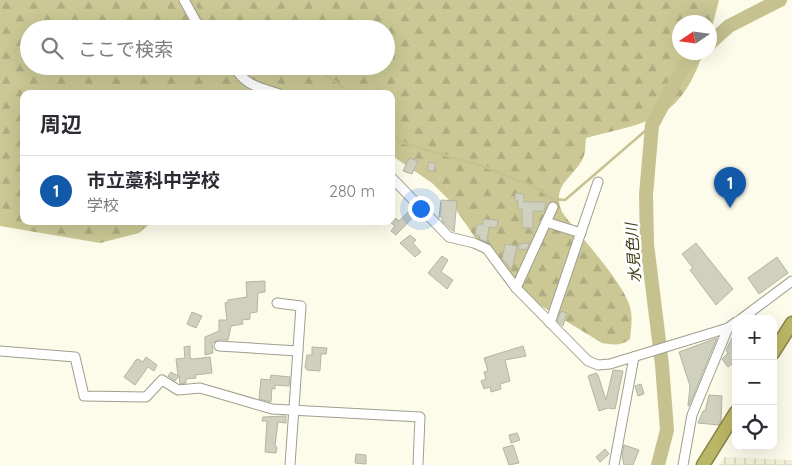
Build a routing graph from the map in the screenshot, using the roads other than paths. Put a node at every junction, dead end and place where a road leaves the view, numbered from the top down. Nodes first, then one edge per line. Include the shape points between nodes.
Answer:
1 (184, 0) edge
2 (195, 20) edge
3 (238, 75) edge
4 (268, 90) edge
5 (395, 181) edge
6 (598, 182) dead end
7 (553, 207) dead end
8 (546, 222) junction
9 (581, 233) junction
10 (792, 281) edge
11 (516, 288) junction
12 (277, 303) dead end
13 (746, 315) edge
14 (550, 323) junction
15 (792, 323) edge
16 (732, 325) edge
17 (728, 328) junction
18 (219, 346) dead end
19 (777, 346) edge
20 (0, 351) edge
21 (298, 351) junction
22 (638, 356) junction
23 (294, 410) junction
24 (732, 418) edge
25 (290, 465) edge
26 (418, 465) edge
27 (614, 465) edge
28 (683, 465) edge
29 (703, 465) edge

1 - 2 street
3 - 4 street
5 - 11 street via 449,237 487,249
6 - 9 street
7 - 8 street
8 - 9 street
8 - 11 street
9 - 14 street
10 - 13 street
11 - 14 street
12 - 21 street via 301,306
14 - 22 street via 588,361 604,364
15 - 19 highway
16 - 17 street
17 - 22 street
17 - 28 street via 692,416
18 - 21 street
20 - 23 street via 75,357 84,396 146,397 162,380 178,390 200,388 272,409
21 - 23 street
22 - 27 street
23 - 25 street
23 - 26 street via 420,417
24 - 29 highway

